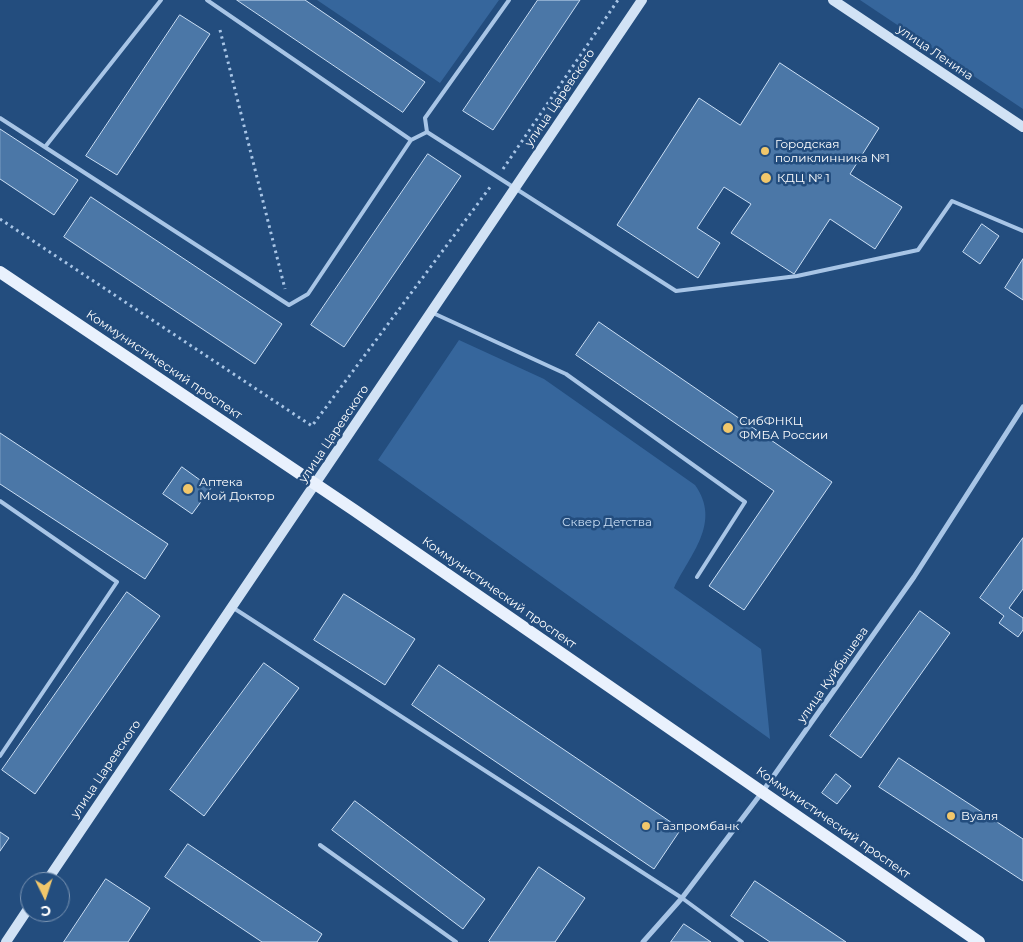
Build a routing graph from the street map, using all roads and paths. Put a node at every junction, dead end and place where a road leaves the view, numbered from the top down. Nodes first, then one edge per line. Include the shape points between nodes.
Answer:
1 (161, 0) edge
2 (207, 0) edge
3 (508, 0) edge
4 (618, 0) edge
5 (642, 0) edge
6 (833, 0) edge
7 (220, 30) dead end
8 (0, 118) edge
9 (1023, 127) edge
10 (426, 132) junction
11 (411, 140) junction
12 (44, 147) junction
13 (498, 176) junction
14 (515, 187) junction
15 (0, 219) edge
16 (1023, 230) edge
17 (0, 272) edge
18 (289, 305) junction
19 (430, 312) junction
20 (1023, 407) edge
21 (316, 484) junction
22 (0, 501) edge
23 (697, 578) dead end
24 (231, 606) junction
25 (0, 756) edge
26 (763, 791) junction
27 (320, 845) dead end
28 (53, 872) edge
29 (682, 898) junction
30 (20, 921) edge
31 (975, 941) edge
32 (6, 942) edge
33 (456, 942) edge
34 (643, 942) edge
35 (742, 942) edge

1 - 12 lane
2 - 11 lane
3 - 10 lane via 425,118
4 - 13 path
5 - 14 street, улица Царевского
6 - 9 street, улица Ленина
7 - 18 path
8 - 12 lane
10 - 11 lane
10 - 13 lane
11 - 18 lane via 308,294
12 - 18 lane
13 - 14 lane
13 - 15 path via 312,426
14 - 16 lane via 676,291 797,276 918,250 952,201
14 - 19 street, улица Царевского
17 - 21 main road, Коммунистический проспект
19 - 21 street, улица Царевского
19 - 23 lane via 566,374 745,502
20 - 26 street, улица Куйбышева via 914,577
21 - 24 street, улица Царевского
21 - 26 main road, Коммунистический проспект
22 - 25 lane via 117,582
24 - 28 street, улица Царевского
24 - 29 lane
26 - 29 street, улица Куйбышева
26 - 31 main road, Коммунистический проспект
27 - 33 lane
29 - 34 street, улица Куйбышева
29 - 35 lane
30 - 32 street

